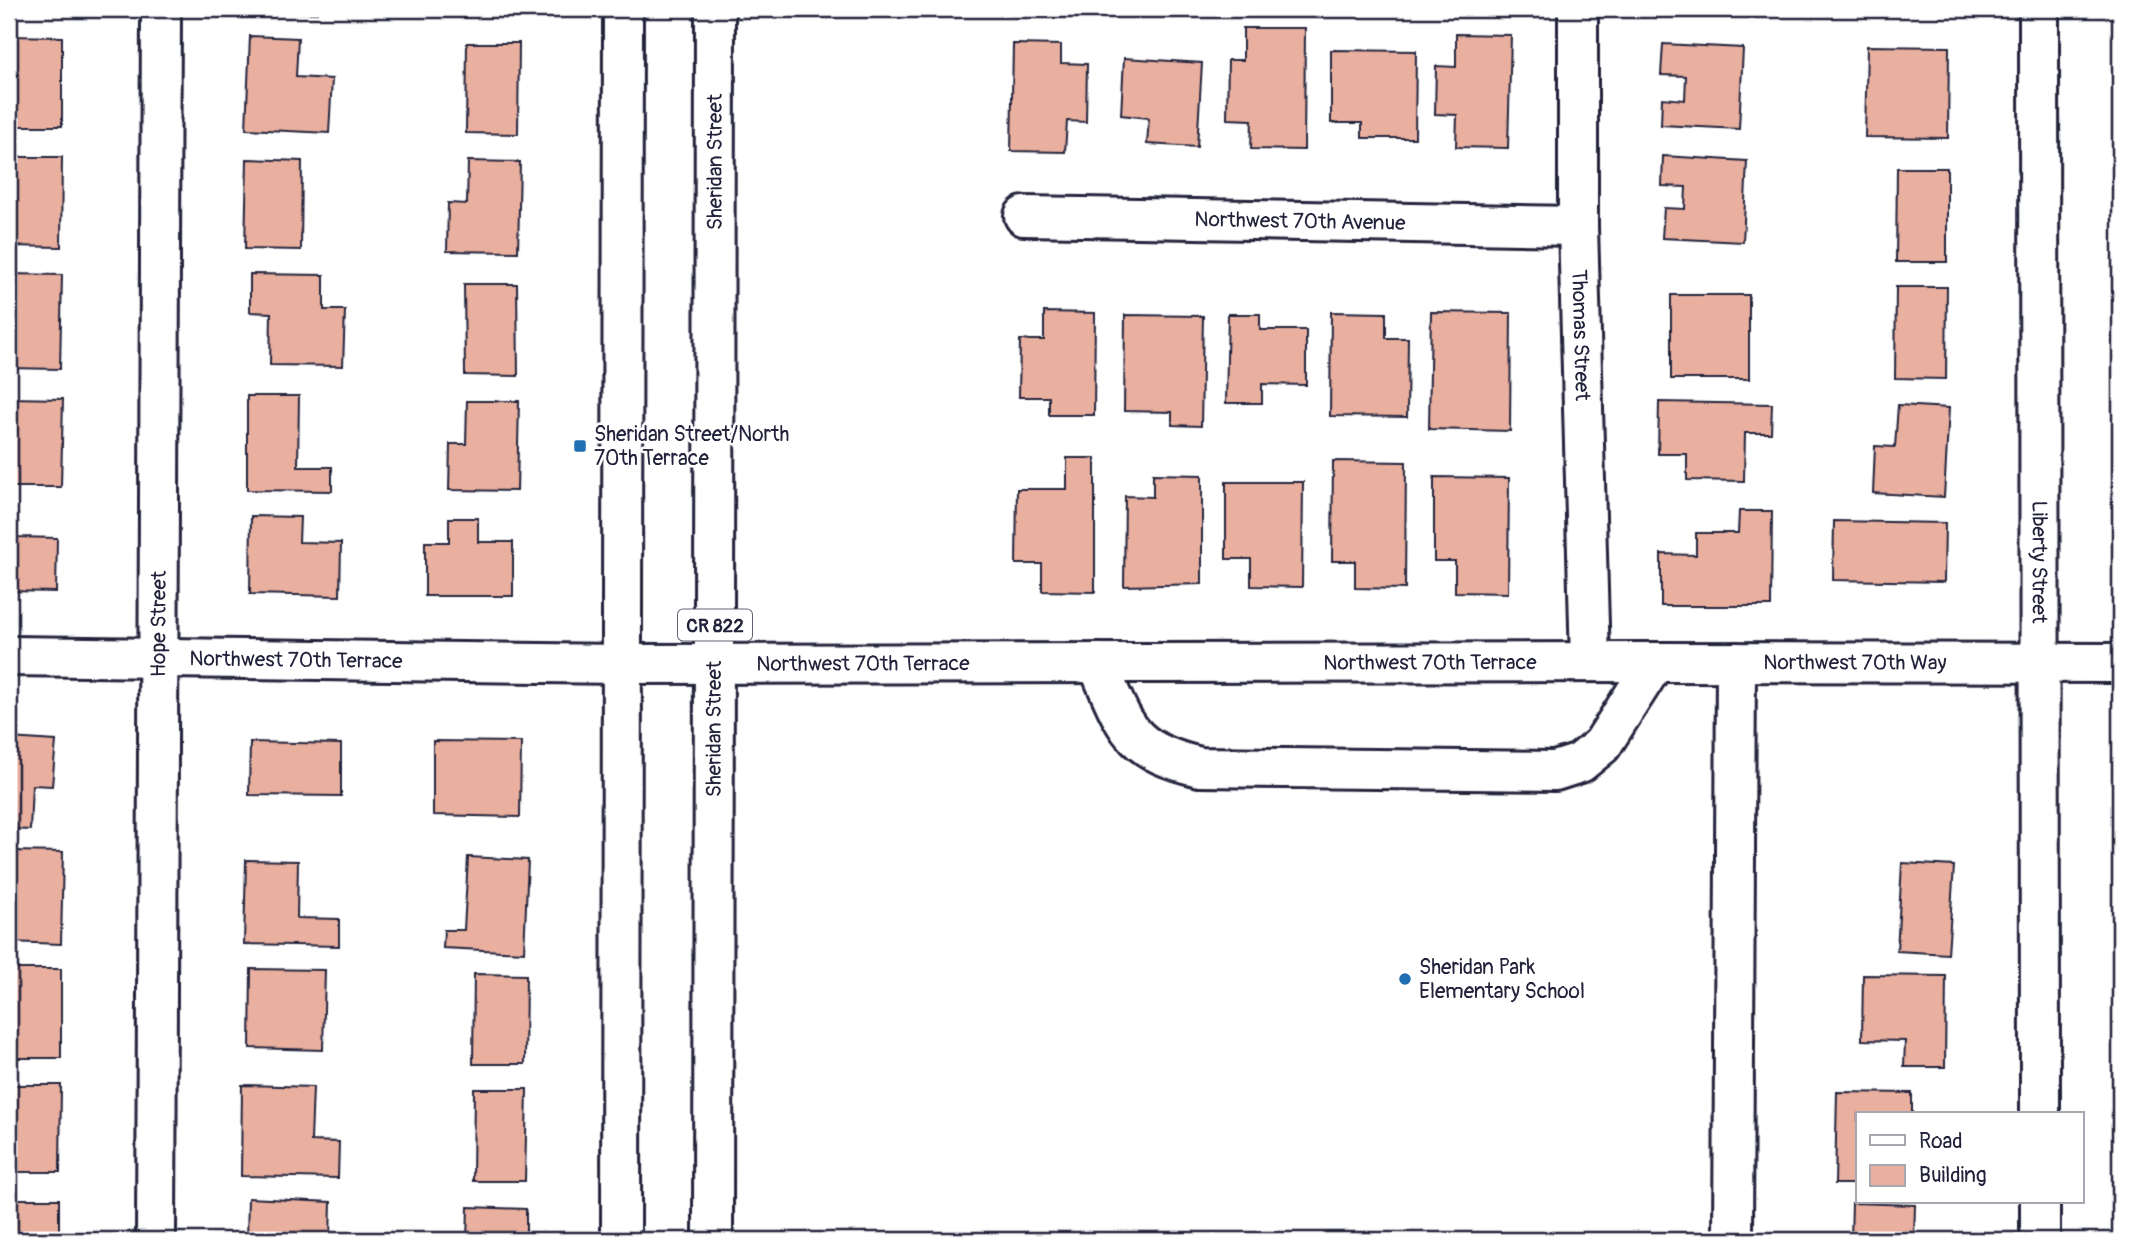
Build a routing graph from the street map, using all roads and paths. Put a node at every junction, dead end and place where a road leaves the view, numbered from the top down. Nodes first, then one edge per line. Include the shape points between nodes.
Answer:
1 (161, 9) edge
2 (623, 9) edge
3 (715, 9) edge
4 (1578, 9) edge
5 (2039, 9) edge
6 (1024, 216) dead end
7 (1578, 226) junction
8 (9, 656) edge
9 (160, 658) junction
10 (1590, 662) junction
11 (1655, 662) junction
12 (1736, 662) junction
13 (1097, 663) junction
14 (2039, 663) junction
15 (2120, 663) edge
16 (622, 664) junction
17 (715, 664) junction
18 (2040, 1112) edge
19 (2040, 1204) edge
20 (156, 1240) edge
21 (621, 1240) edge
22 (713, 1240) edge
23 (1733, 1240) edge
24 (2040, 1240) edge

1 - 9 street, Hope Street
2 - 16 street
3 - 17 street, Sheridan Street / CR 822
4 - 7 street, Thomas Street
5 - 14 street, Liberty Street
6 - 7 street, Northwest 70th Avenue
7 - 10 street, Thomas Street
8 - 9 street, Northwest 70th Terrace
9 - 16 street, Northwest 70th Terrace
9 - 20 street, Hope Street
10 - 11 street, Northwest 70th Way
10 - 13 street, Northwest 70th Terrace
11 - 12 street, Northwest 70th Way
11 - 13 street via 1602,745 1580,763 1555,771 1190,765 1146,748 1126,727
12 - 14 street, Northwest 70th Way
12 - 23 street
13 - 17 street, Northwest 70th Terrace
14 - 15 street, Northwest 70th Way
14 - 18 street, Liberty Street
16 - 17 street, Northwest 70th Terrace
16 - 21 street
17 - 22 street, Sheridan Street / CR 822
19 - 24 street

